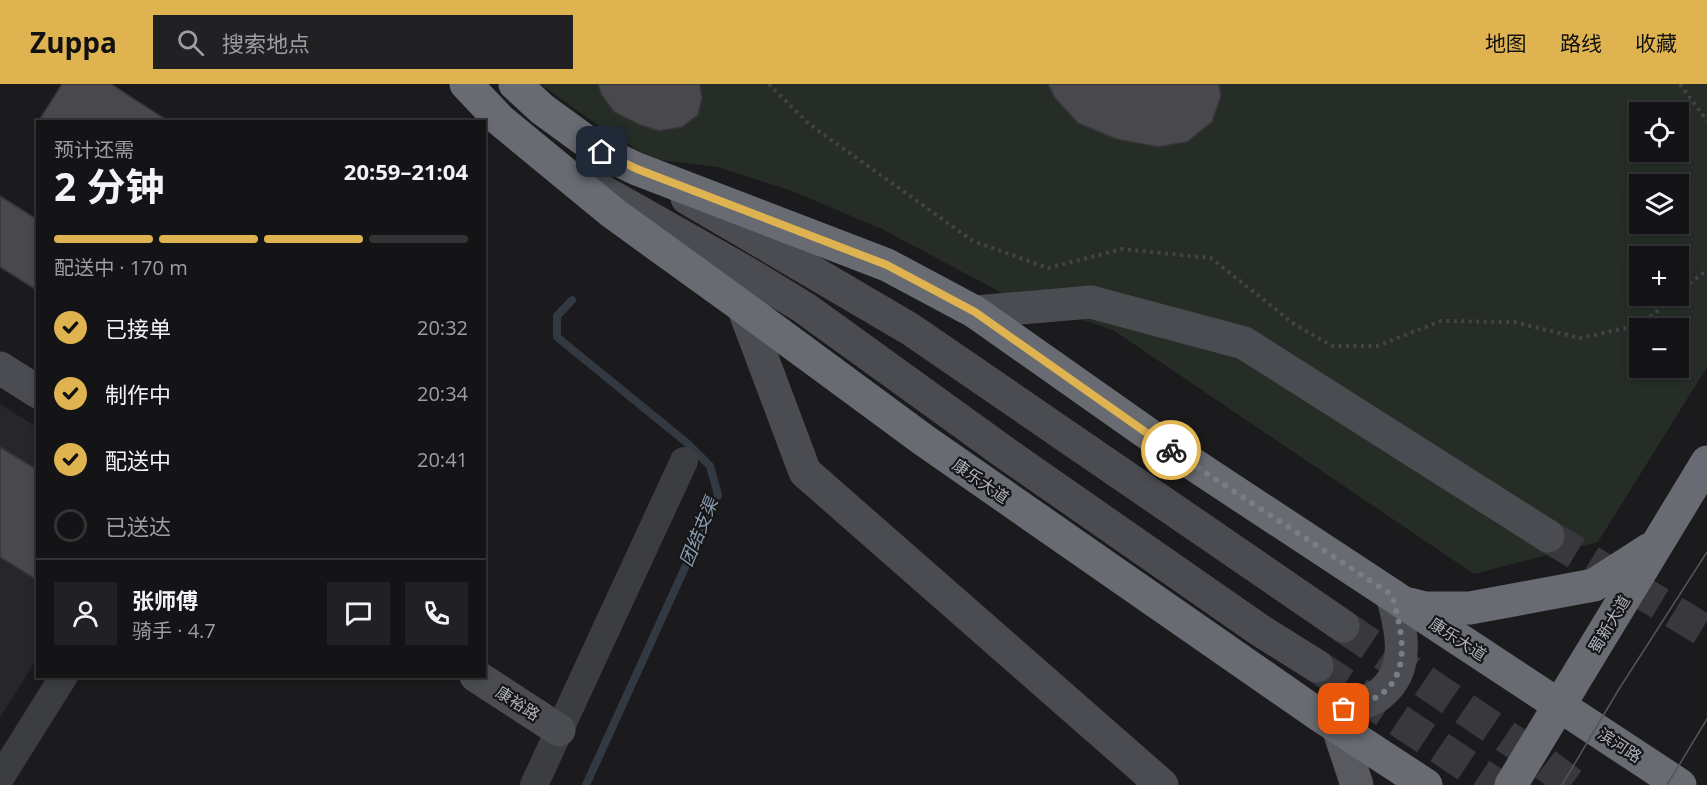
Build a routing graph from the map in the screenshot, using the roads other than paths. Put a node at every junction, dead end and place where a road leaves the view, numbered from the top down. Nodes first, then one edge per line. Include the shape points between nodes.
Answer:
1 (466, 84) edge
2 (515, 84) edge
3 (548, 160) junction
4 (637, 169) junction
5 (743, 307) junction
6 (975, 312) junction
7 (0, 368) edge
8 (36, 391) edge
9 (684, 461) dead end
10 (1707, 462) edge
11 (1548, 536) tunnel mouth
12 (1657, 545) junction
13 (1396, 598) junction
14 (1343, 626) tunnel mouth
15 (1317, 666) tunnel mouth
16 (63, 678) edge
17 (480, 678) edge
18 (1560, 706) junction
19 (1328, 721) junction
20 (559, 730) junction
21 (0, 778) edge
22 (534, 785) edge
23 (1162, 785) edge
24 (1357, 785) edge
25 (1426, 785) edge
26 (1511, 785) edge
27 (1680, 785) edge

1 - 3 highway, 康乐大道 via 500,120
2 - 4 highway, 康乐大道 via 542,110 602,152
3 - 5 highway, 康乐大道 via 613,213
3 - 15 main road, 康乐大道 via 803,307 1008,455
4 - 6 highway, 康乐大道 via 887,265
4 - 14 main road, 康乐大道 via 910,329
5 - 19 highway, 康乐大道 via 925,441
5 - 23 main road via 805,472
6 - 11 main road via 1091,302 1244,343
6 - 13 highway, 康乐大道 via 1161,444
7 - 8 main road
9 - 20 street
10 - 12 highway, 蜀新大道
12 - 13 highway via 1594,585 1470,608 1425,608
12 - 18 highway, 蜀新大道
13 - 18 highway, 康乐大道
13 - 19 main road via 1402,652 1395,679 1379,696 1344,709
16 - 21 street
17 - 20 main road, 康裕路
18 - 26 highway, 蜀新大道
18 - 27 highway, 滨河路
19 - 24 main road
19 - 25 highway, 康乐大道
20 - 22 street

